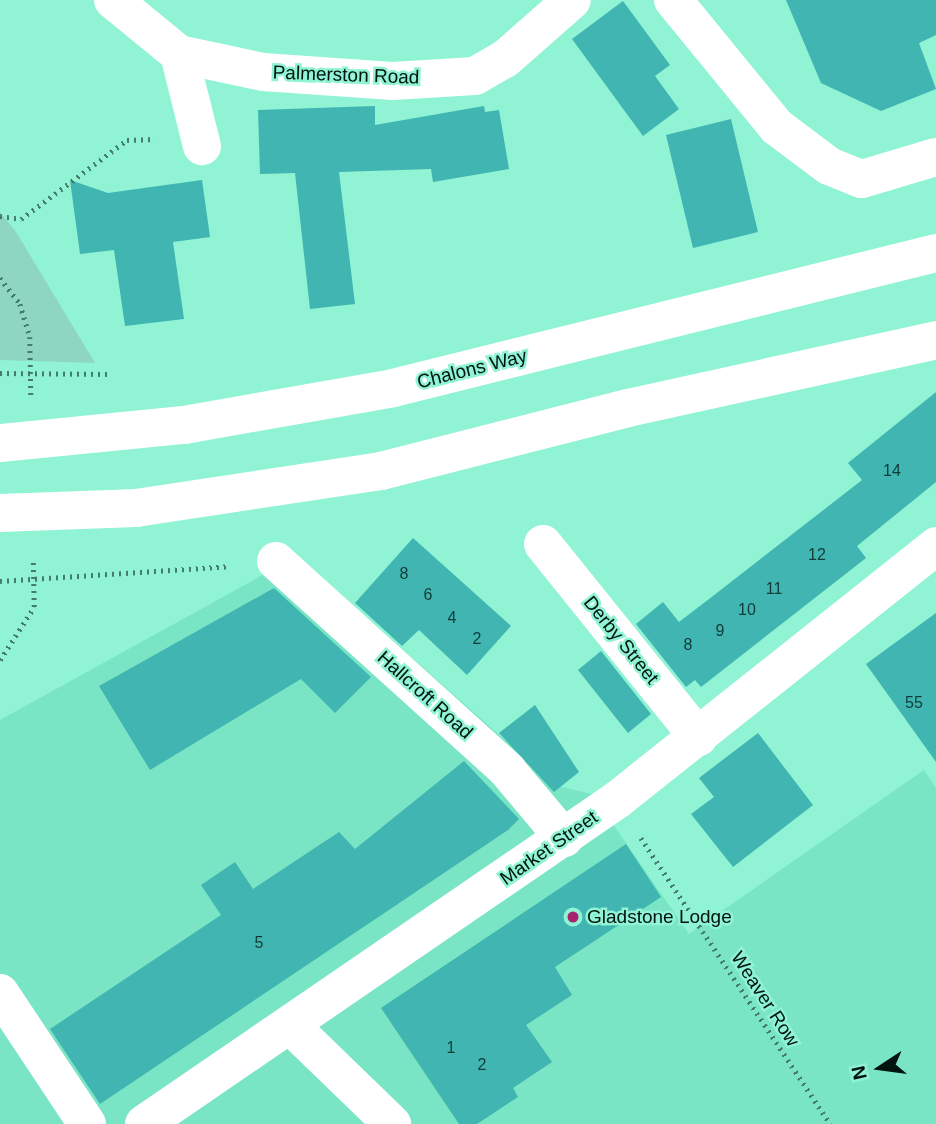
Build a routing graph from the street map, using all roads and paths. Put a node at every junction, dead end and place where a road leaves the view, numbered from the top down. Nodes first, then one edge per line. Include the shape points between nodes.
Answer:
1 (113, 0) edge
2 (572, 0) edge
3 (673, 0) edge
4 (179, 54) junction
5 (200, 141) joint
6 (936, 158) edge
7 (0, 216) edge
8 (936, 253) edge
9 (0, 278) edge
10 (30, 337) dead end
11 (936, 340) edge
12 (0, 373) edge
13 (111, 374) dead end
14 (0, 443) edge
15 (0, 513) edge
16 (543, 544) dead end
17 (936, 546) edge
18 (276, 561) joint
19 (0, 581) edge
20 (34, 607) dead end
21 (0, 660) edge
22 (698, 737) junction
23 (637, 832) dead end
24 (564, 838) junction
25 (0, 993) edge
26 (292, 1026) junction
27 (86, 1124) edge
28 (144, 1124) edge
29 (391, 1124) edge
30 (830, 1124) edge

1 - 4 street, Palmerston Road
2 - 4 street, Palmerston Road via 505,60 475,76 393,81 263,72
3 - 6 street via 777,127 829,166 862,178
4 - 5 street
5 - 7 path via 127,140 21,219
8 - 14 street, Chalons Way via 393,388 184,425
9 - 10 path via 20,304
11 - 15 street via 628,408 381,471 136,508
12 - 13 path
16 - 22 street, Derby Street
17 - 22 street, Market Street
18 - 19 path via 131,576
18 - 24 street, Hallcroft Road via 507,770
20 - 21 path
22 - 24 street, Market Street
23 - 30 path, Weaver Row
24 - 26 street, Market Street
25 - 27 street
26 - 28 street, Market Street
26 - 29 street

